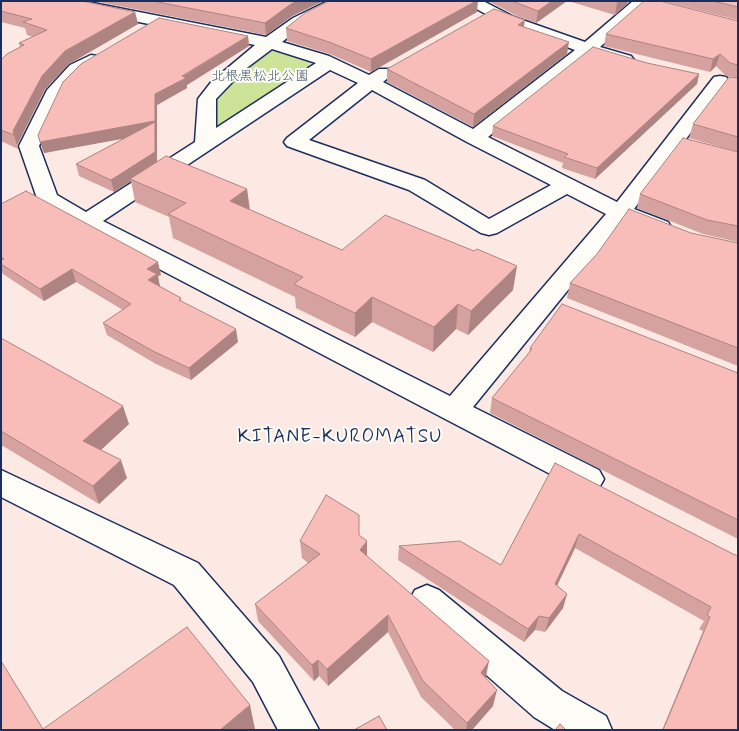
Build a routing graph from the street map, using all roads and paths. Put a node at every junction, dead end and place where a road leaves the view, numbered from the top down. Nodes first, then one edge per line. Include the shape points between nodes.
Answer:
1 (58, 1) edge
2 (470, 1) edge
3 (332, 2) edge
4 (645, 4) edge
5 (493, 12) junction
6 (477, 21) edge
7 (156, 22) junction
8 (132, 36) edge
9 (269, 43) junction
10 (588, 49) junction
11 (108, 50) edge
12 (403, 62) edge
13 (328, 63) junction
14 (642, 64) edge
15 (719, 81) edge
16 (370, 82) junction
17 (474, 138) junction
18 (205, 142) junction
19 (567, 185) junction
20 (620, 212) junction
21 (87, 222) junction
22 (676, 234) edge
23 (545, 302) junction
24 (573, 312) edge
25 (454, 411) junction
26 (1, 482) edge
27 (605, 488) edge
28 (427, 601) dead end
29 (299, 730) edge
30 (592, 730) edge

1 - 7 street
2 - 5 street
3 - 9 street
4 - 10 street
5 - 6 street
5 - 10 street
7 - 8 street
7 - 9 street
9 - 13 street
9 - 18 street via 238,66 207,99
10 - 14 street
10 - 17 street
11 - 21 street via 76,69 56,90 29,146 47,199
12 - 16 street
13 - 16 street
13 - 18 street
15 - 20 street via 682,145
16 - 17 street
16 - 19 street via 294,142 417,185 489,228
17 - 19 street
18 - 21 street
19 - 20 street
20 - 22 street
20 - 23 street
21 - 25 street
23 - 24 street
23 - 25 street
25 - 27 street
26 - 29 street via 186,574 266,669
28 - 30 street via 548,704

